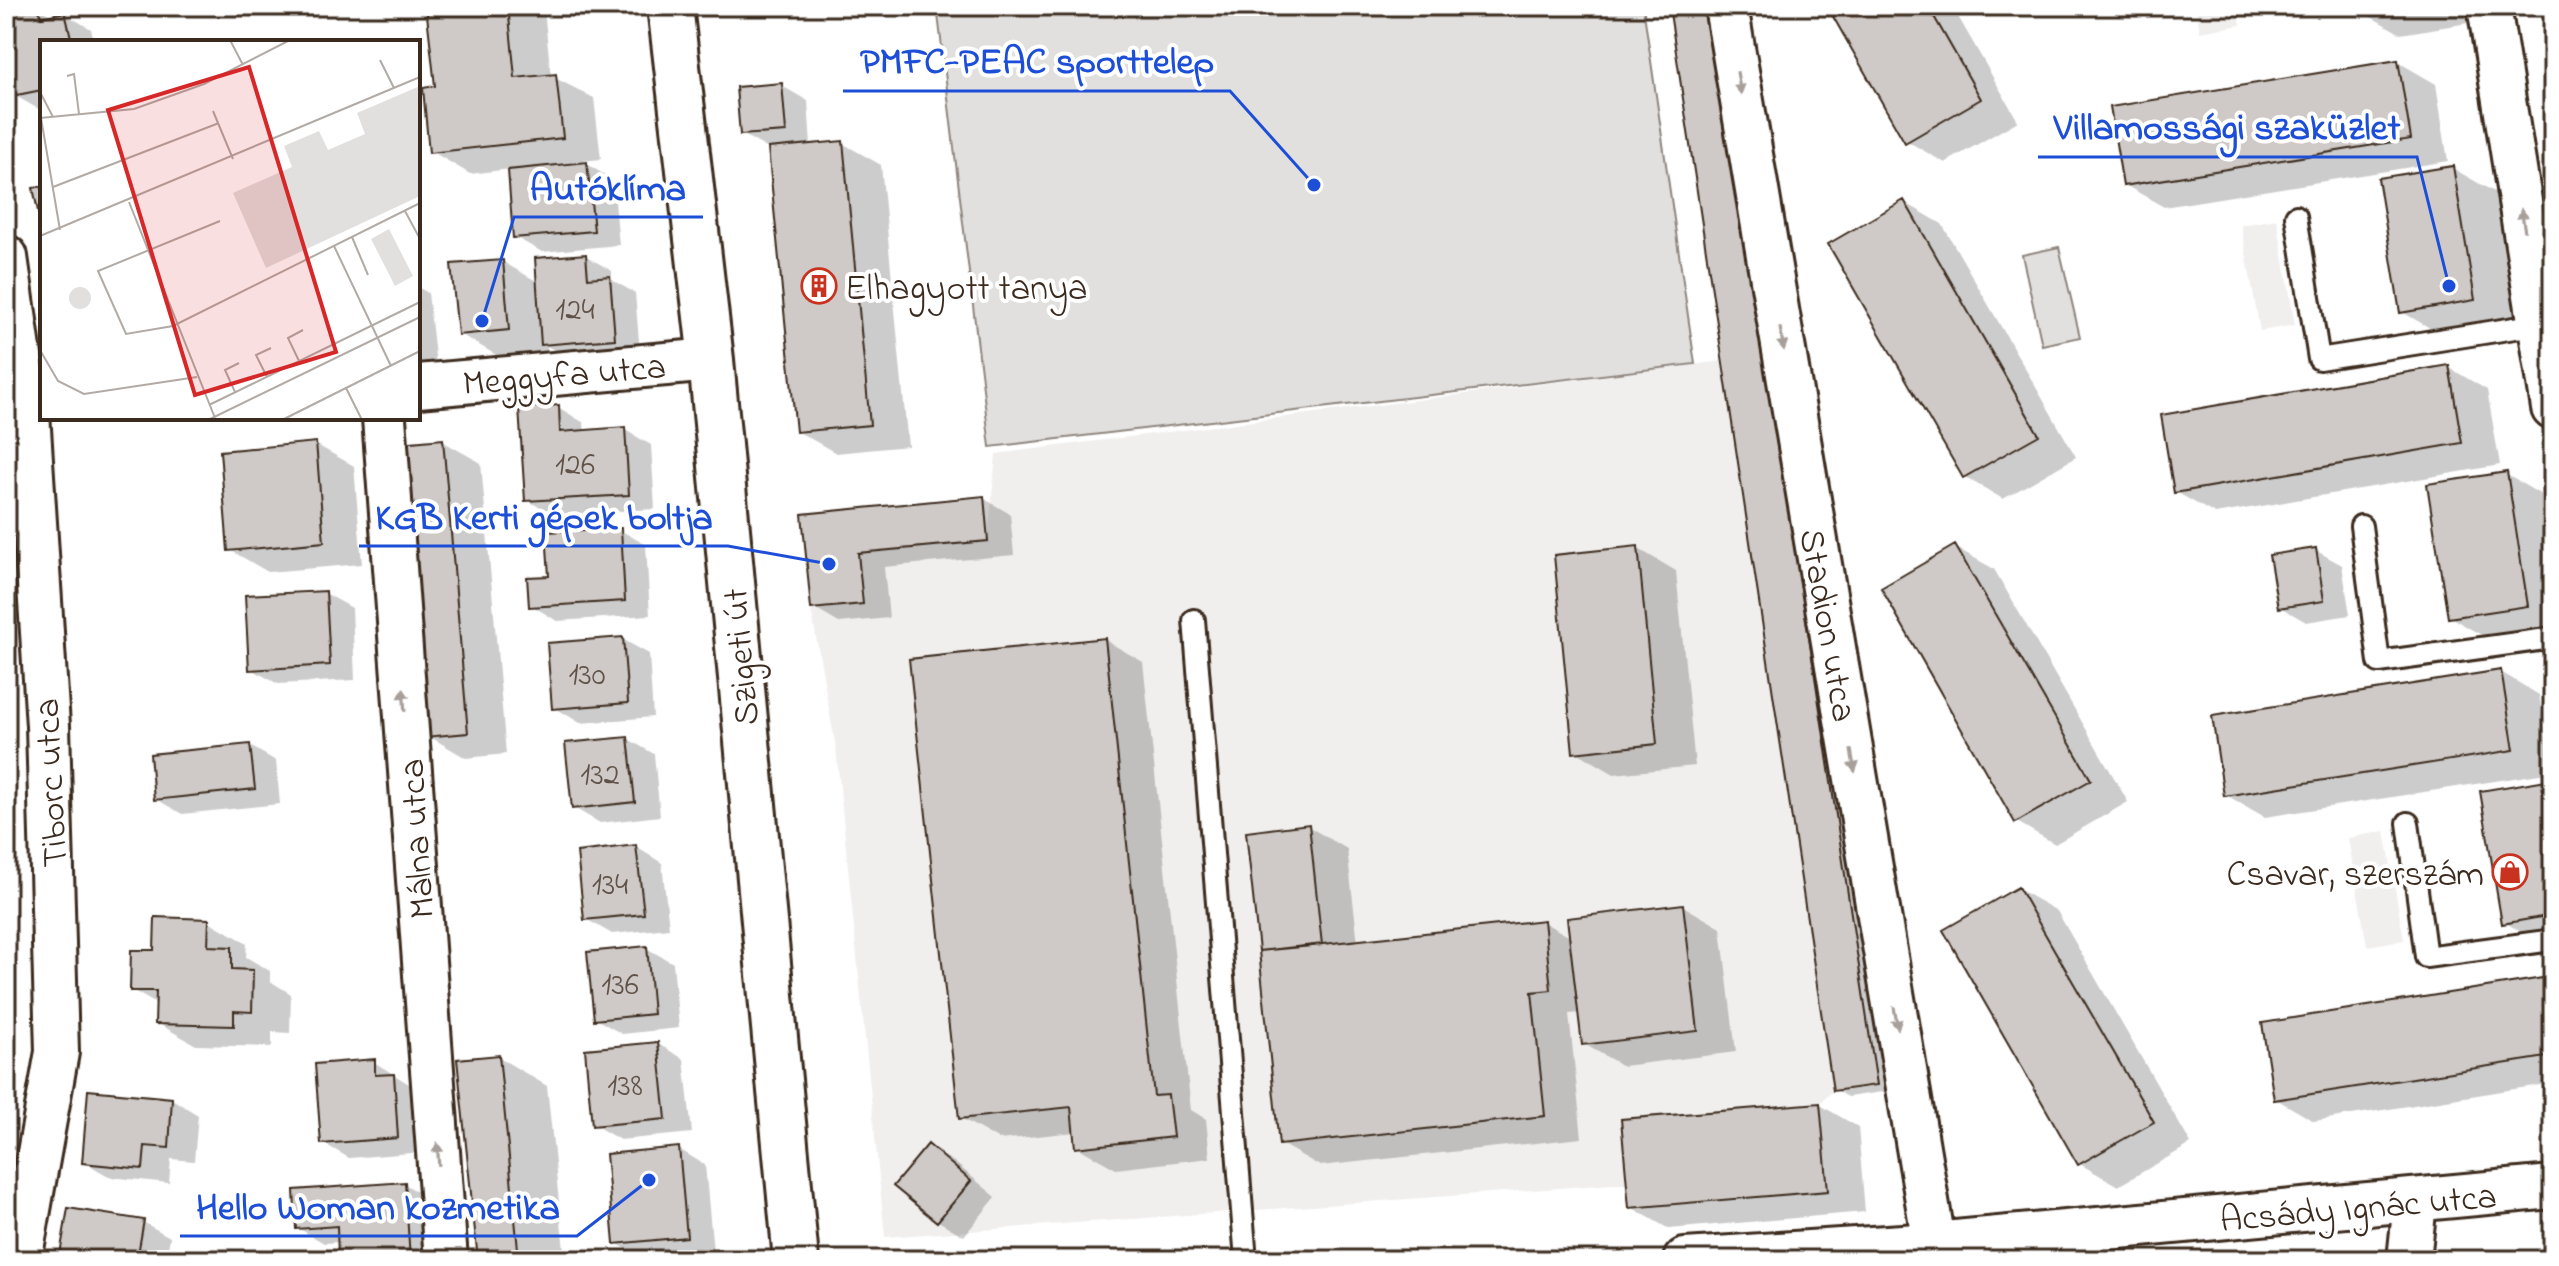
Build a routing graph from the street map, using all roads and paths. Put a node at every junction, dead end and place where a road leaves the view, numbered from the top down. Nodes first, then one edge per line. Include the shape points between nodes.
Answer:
1 (670, 6) edge
2 (1726, 6) edge
3 (2489, 6) edge
4 (2296, 216) dead end
5 (6, 257) edge
6 (2540, 324) junction
7 (711, 360) junction
8 (420, 386) edge
9 (2553, 408) edge
10 (384, 420) edge
11 (2361, 526) dead end
12 (1194, 620) dead end
13 (2553, 638) edge
14 (2408, 823) dead end
15 (2553, 940) edge
16 (2553, 1187) edge
17 (2415, 1202) junction
18 (1936, 1252) edge
19 (20, 1260) edge
20 (446, 1260) edge
21 (796, 1260) edge
22 (1246, 1260) edge
23 (1685, 1260) edge
24 (2409, 1260) edge

1 - 7 street, Szigeti út
2 -> 18 street, Stadion utca
6 -> 3 street
4 - 6 lane via 2319,359
5 - 19 street, Tiborc utca via 28,413 48,726 57,1052
6 - 9 street
7 - 8 street, Meggyfa utca
7 - 21 street, Szigeti út
20 -> 10 street, Málna utca
11 - 13 lane via 2379,662
12 - 22 lane
14 - 15 lane via 2426,957
16 - 17 street, Acsády Ignác utca
17 - 18 street, Acsády Ignác utca
17 - 24 street
18 - 23 street, Acsády Ignác utca

